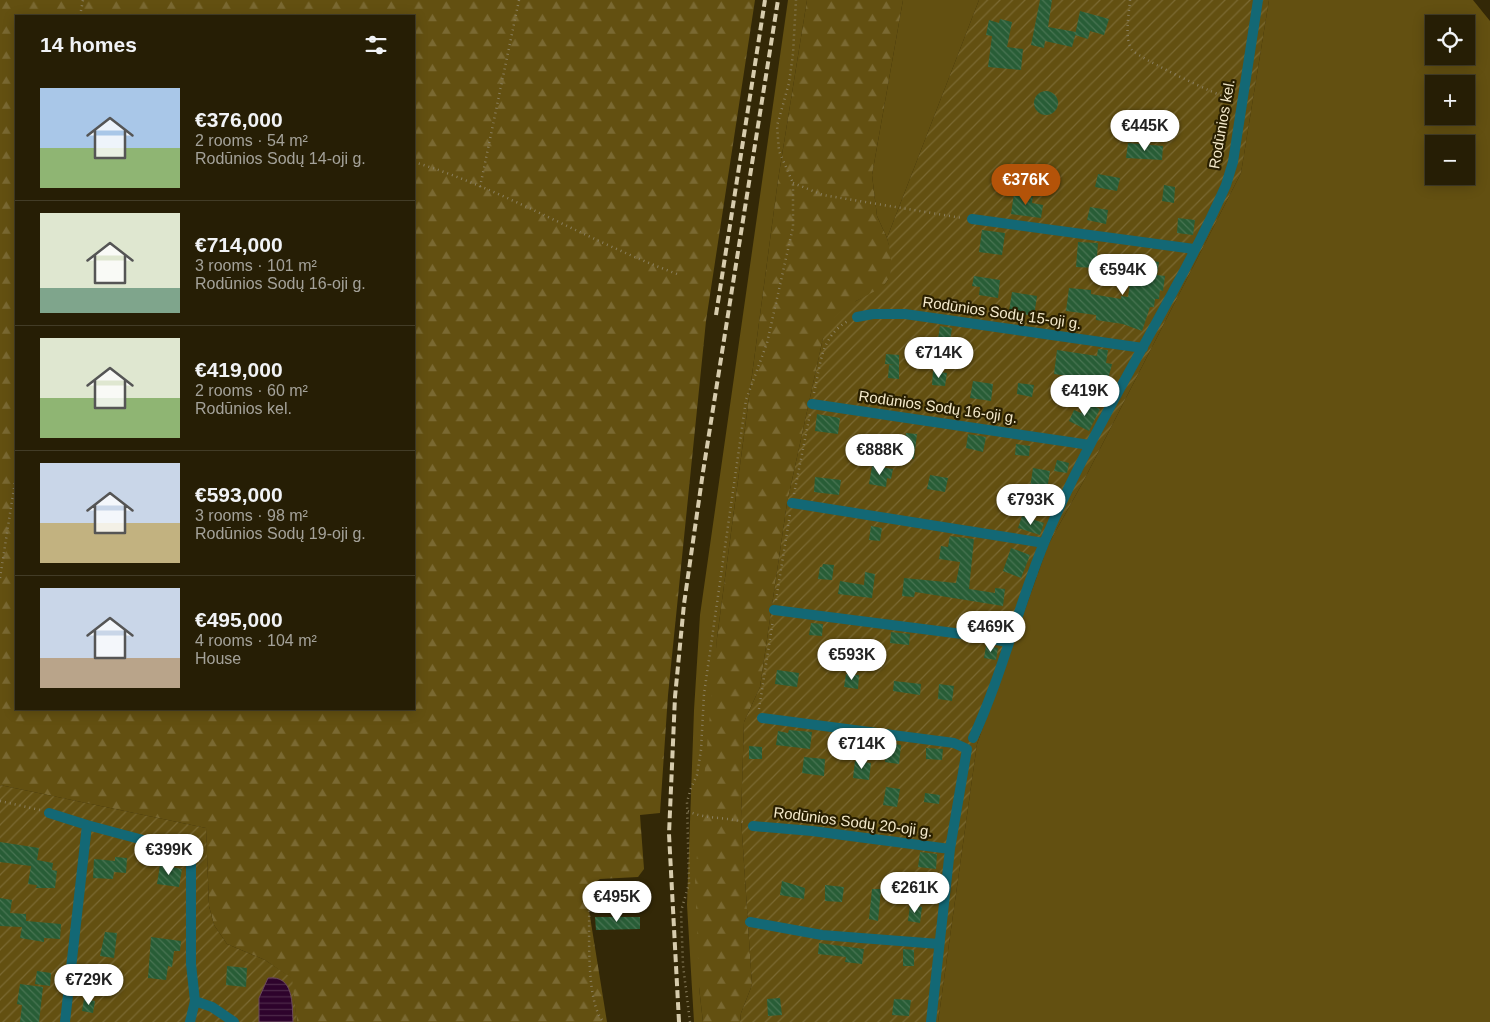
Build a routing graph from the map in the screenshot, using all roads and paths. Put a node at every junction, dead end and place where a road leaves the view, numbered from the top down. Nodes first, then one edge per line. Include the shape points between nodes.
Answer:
1 (83, 0) edge
2 (519, 0) edge
3 (796, 0) edge
4 (1130, 0) edge
5 (1258, 0) edge
6 (80, 15) edge
7 (1243, 102) junction
8 (415, 162) edge
9 (793, 184) junction
10 (480, 188) junction
11 (972, 219) joint
12 (1194, 249) junction
13 (680, 275) dead end
14 (857, 317) dead end
15 (1143, 348) junction
16 (812, 404) dead end
17 (1090, 444) junction
18 (15, 481) edge
19 (792, 503) dead end
20 (1044, 543) junction
21 (0, 578) edge
22 (774, 610) dead end
23 (1008, 642) junction
24 (762, 718) dead end
25 (974, 738) dead end
26 (0, 801) edge
27 (688, 811) junction
28 (49, 813) joint
29 (87, 825) junction
30 (753, 826) joint
31 (950, 849) junction
32 (602, 888) dead end
33 (750, 922) dead end
34 (939, 944) junction
35 (195, 1001) junction
36 (65, 1022) edge
37 (190, 1022) edge
38 (234, 1022) edge
39 (604, 1022) edge
40 (690, 1022) edge
41 (931, 1022) edge

1 - 6 path
2 - 10 path
3 - 9 path via 789,84 777,126 779,151
4 - 7 path via 1128,39 1132,49 1147,61 1227,98
5 - 7 street, Rodūnios kel.
7 - 12 street, Rodūnios kel. via 1226,185
8 - 10 path
9 - 11 path via 823,195
9 - 27 path via 793,227 782,279 767,343 746,400 704,694 702,750 687,802
10 - 13 path via 635,259
11 - 12 street
12 - 15 street, Rodūnios kel.
14 - 15 street, Rodūnios Sodų 15-oji g. via 905,314
15 - 17 street, Rodūnios kel.
16 - 17 street, Rodūnios Sodų 16-oji g.
17 - 20 street, Rodūnios kel.
18 - 21 path
19 - 20 street
20 - 23 street, Rodūnios kel.
22 - 23 street
23 - 25 street, Rodūnios kel.
24 - 31 street via 954,743 967,749
26 - 28 path
27 - 30 path via 698,816 727,817
27 - 40 path via 689,884 681,911
28 - 29 street
29 - 35 street via 188,852 191,858 191,964
29 - 36 street
30 - 31 street, Rodūnios Sodų 20-oji g.
31 - 34 street
32 - 39 path via 594,890 589,903 590,984 599,1017
33 - 34 street via 822,935
34 - 41 street
35 - 37 street
35 - 38 street via 212,1007

